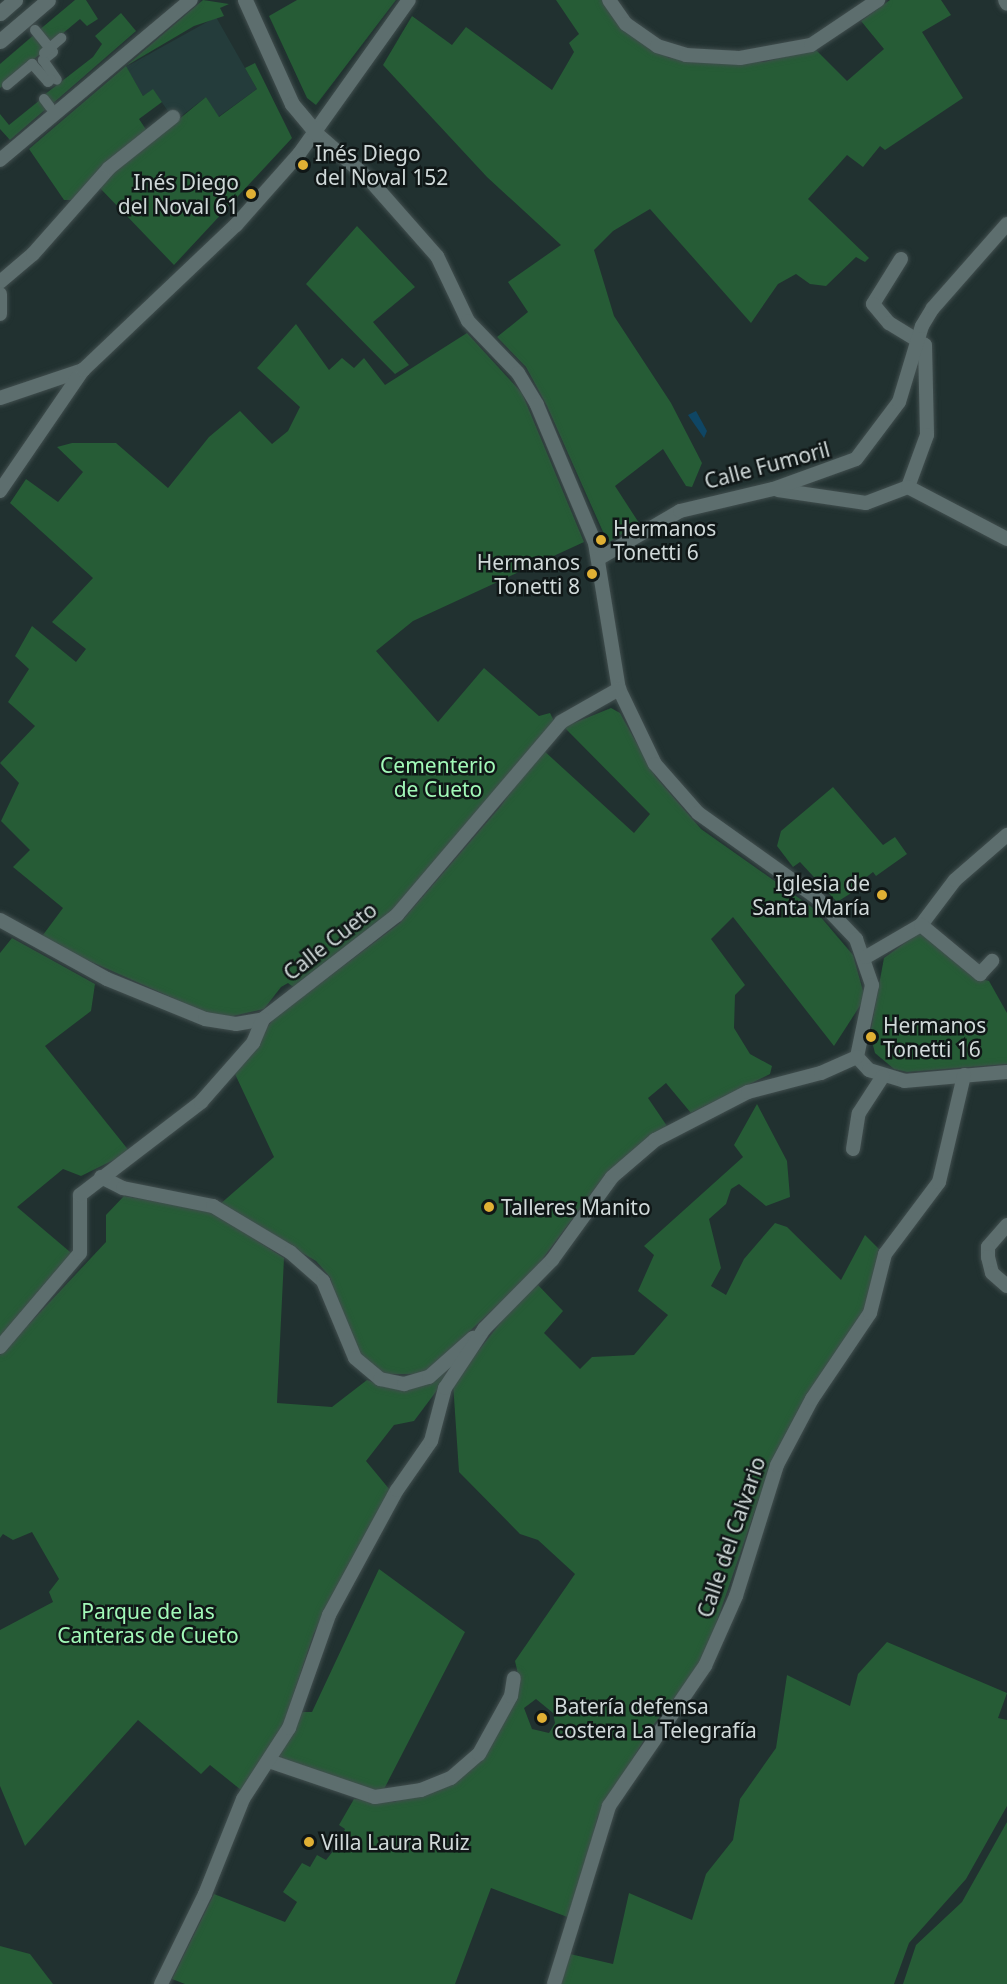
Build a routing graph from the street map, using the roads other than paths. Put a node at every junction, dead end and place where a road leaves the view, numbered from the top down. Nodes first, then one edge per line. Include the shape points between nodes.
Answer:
1 (15, 0) edge
2 (48, 0) edge
3 (191, 0) edge
4 (245, 0) edge
5 (409, 0) edge
6 (609, 0) edge
7 (878, 0) edge
8 (0, 13) edge
9 (35, 30) dead end
10 (61, 38) dead end
11 (0, 41) edge
12 (50, 48) junction
13 (7, 85) dead end
14 (172, 117) dead end
15 (316, 133) junction
16 (0, 160) edge
17 (1007, 224) edge
18 (901, 259) dead end
19 (0, 282) edge
20 (0, 294) edge
21 (0, 314) edge
22 (918, 338) junction
23 (83, 370) junction
24 (0, 398) edge
25 (908, 487) junction
26 (773, 489) junction
27 (0, 491) edge
28 (1004, 532) edge
29 (598, 559) junction
30 (619, 689) junction
31 (1007, 835) edge
32 (0, 920) edge
33 (921, 925) junction
34 (866, 957) junction
35 (992, 961) dead end
36 (263, 1019) junction
37 (857, 1057) junction
38 (1007, 1072) edge
39 (884, 1076) junction
40 (964, 1076) junction
41 (853, 1149) dead end
42 (101, 1177) junction
43 (1007, 1226) edge
44 (1007, 1286) edge
45 (484, 1329) junction
46 (0, 1347) edge
47 (514, 1678) dead end
48 (269, 1761) junction
49 (161, 1984) edge
50 (554, 1984) edge

1 - 8 main road
2 - 11 main road
3 - 16 street
4 - 15 main road via 292,104
5 - 15 street
6 - 7 street via 626,24 657,46 686,55 740,58 811,45
9 - 12 street
10 - 12 street
12 - 13 street via 36,60 53,82 32,64
14 - 19 street via 109,168
15 - 23 street via 236,225
15 - 29 street via 369,179 420,235 444,266 468,321 518,373 537,405
17 - 22 street, Calle Fumoril via 939,300
18 - 22 street via 874,309
20 - 21 street
22 - 25 street via 926,345 927,435
22 - 26 street, Calle Fumoril via 899,402 856,459
23 - 24 street
23 - 27 street
25 - 26 street via 866,503
25 - 28 street
26 - 29 street, Calle Fumoril via 680,511
29 - 30 street
30 - 34 street via 639,737 675,789 736,843 817,898 856,939
30 - 36 street, Calle Cueto via 561,722 397,915
31 - 33 street via 950,886
32 - 36 street, Calle Cueto via 107,979 205,1019 236,1024
33 - 34 street
33 - 35 street via 980,974
34 - 37 street via 871,1001
36 - 42 street via 253,1043 201,1102
37 - 39 street
37 - 45 street via 821,1074 748,1092 655,1140 612,1177 552,1260
38 - 40 street
39 - 40 street via 926,1081
39 - 41 street via 858,1113
40 - 50 street, Calle del Calvario via 939,1182 885,1254 870,1313 782,1454 753,1530 736,1596 705,1666 609,1806
42 - 45 street via 123,1188 213,1206 290,1251 323,1281 355,1358 391,1384 429,1377
42 - 46 street via 80,1195 80,1253
43 - 44 street via 988,1247 992,1273
45 - 48 street via 446,1388 431,1441 397,1490 329,1615 294,1716
47 - 48 street via 511,1696 479,1754 451,1778 421,1790 375,1797
48 - 49 street via 234,1817 205,1894

